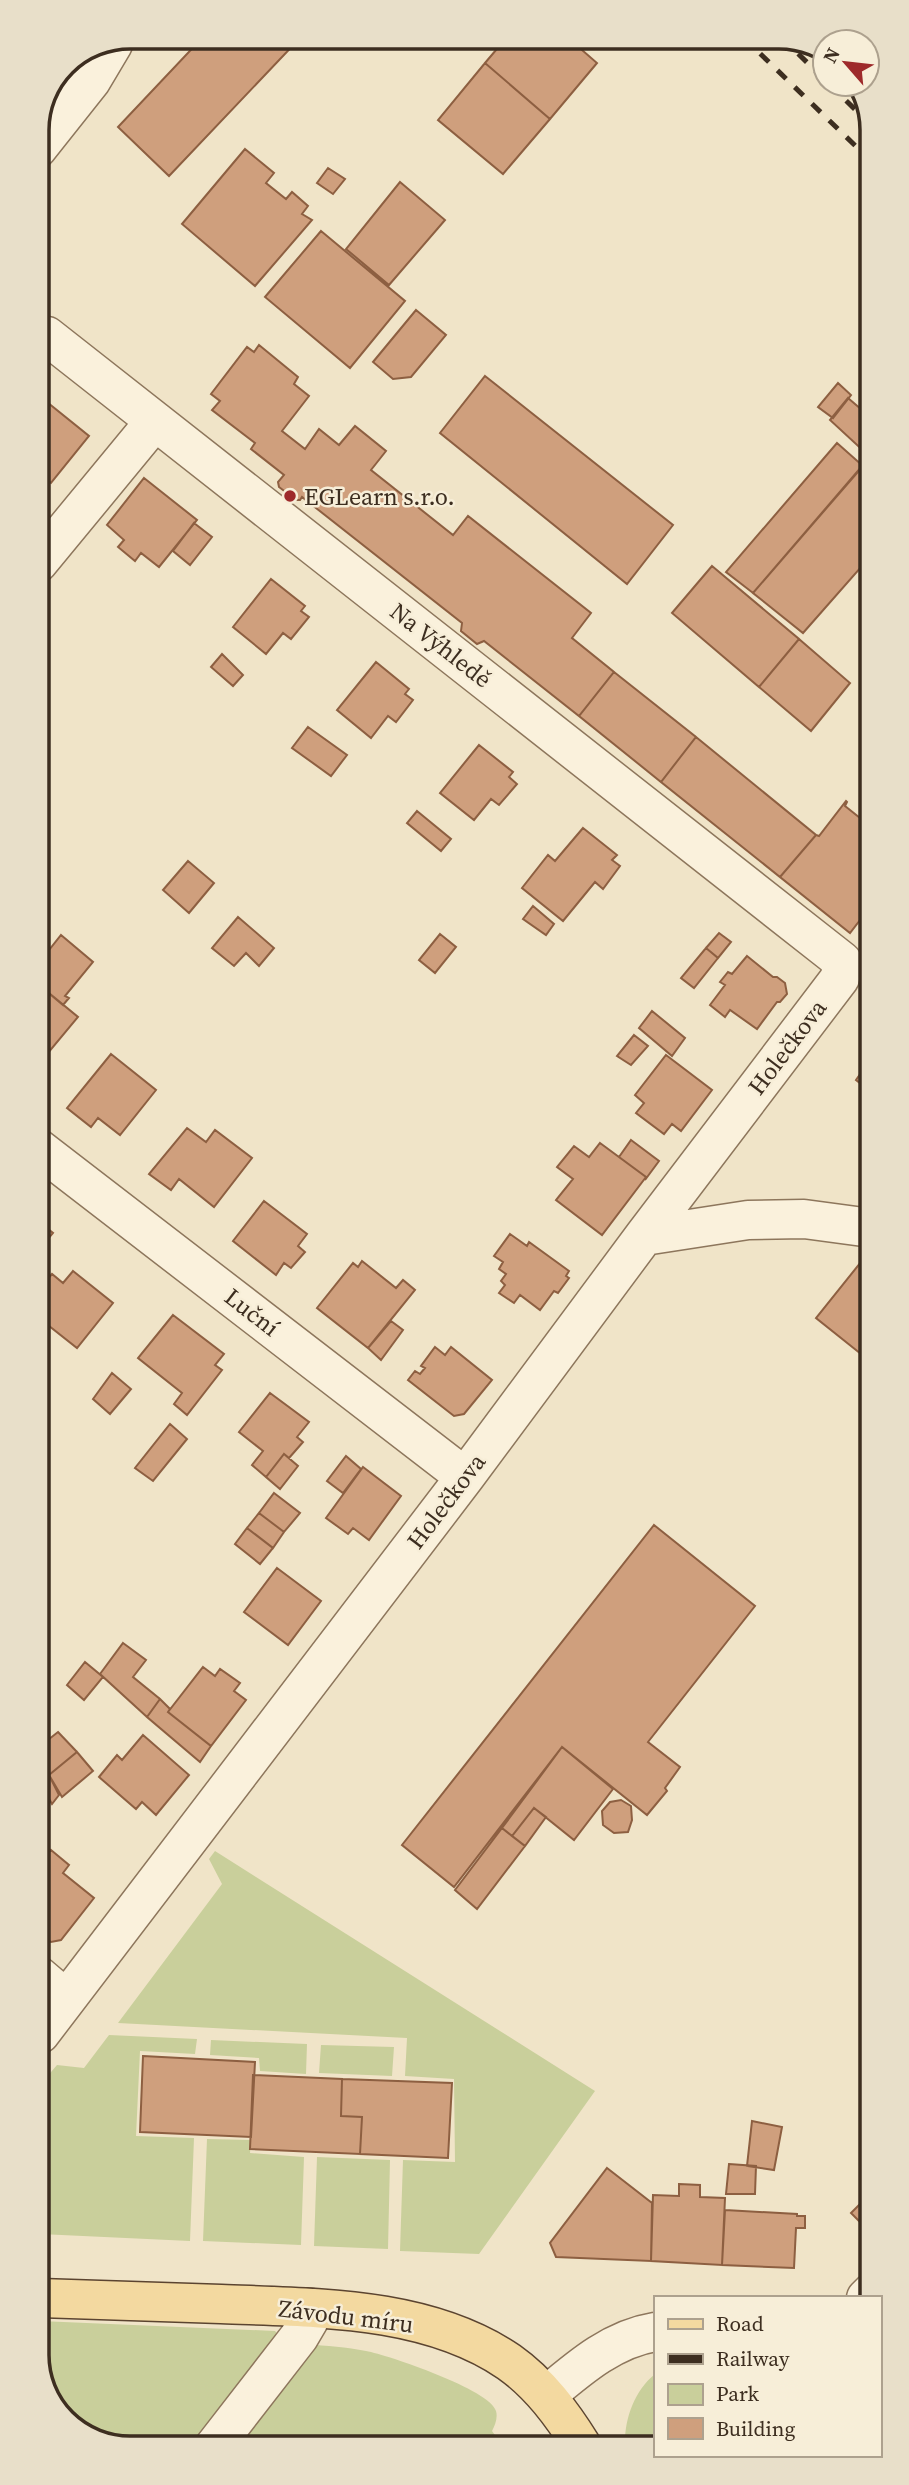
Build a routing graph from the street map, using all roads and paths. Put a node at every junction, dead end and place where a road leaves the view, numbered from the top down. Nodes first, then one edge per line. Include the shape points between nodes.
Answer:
1 (108, 52) edge
2 (49, 134) edge
3 (49, 338) edge
4 (155, 421) junction
5 (49, 549) edge
6 (842, 961) joint
7 (49, 1156) edge
8 (860, 1227) edge
9 (644, 1236) junction
10 (465, 1477) junction
11 (53, 1987) edge
12 (49, 2298) edge
13 (311, 2308) junction
14 (654, 2332) edge
15 (547, 2395) junction
16 (222, 2436) edge
17 (575, 2436) edge

1 - 2 street
3 - 4 street, Na Výhledě
4 - 5 street
4 - 6 street, Na Výhledě
6 - 9 street, Holečkova via 840,978
7 - 10 street, Luční
8 - 9 street via 804,1219 748,1220
9 - 10 street, Holečkova
10 - 11 street, Holečkova
12 - 13 main road, Závodu míru
13 - 15 main road, Závodu míru via 389,2317 458,2337 508,2361
13 - 16 street via 299,2337
14 - 15 street via 597,2355
15 - 17 main road, Závodu míru

